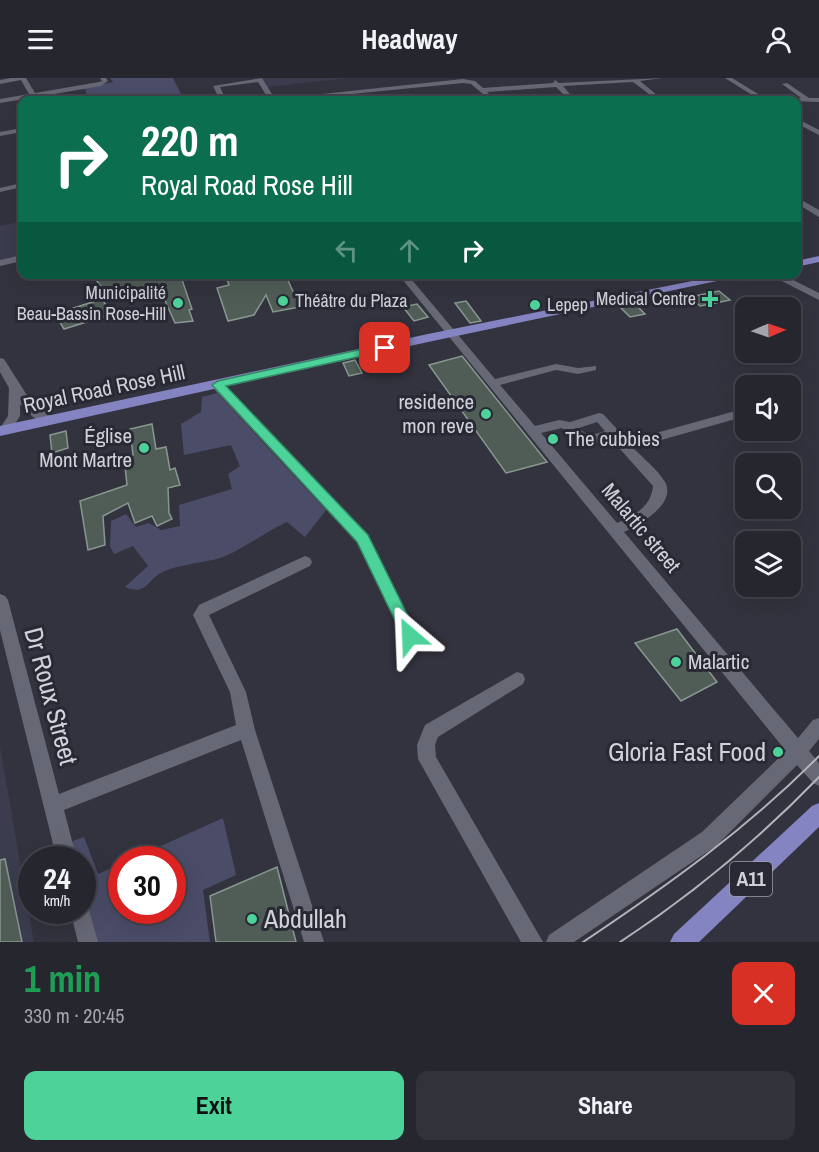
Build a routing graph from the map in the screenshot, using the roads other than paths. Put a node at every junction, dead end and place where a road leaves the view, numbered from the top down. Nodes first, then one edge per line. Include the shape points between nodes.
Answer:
1 (22, 78) edge
2 (552, 78) edge
3 (660, 78) edge
4 (728, 78) edge
5 (260, 79) edge
6 (633, 79) edge
7 (102, 81) edge
8 (0, 82) edge
9 (785, 84) dead end
10 (558, 85) junction
11 (482, 90) junction
12 (33, 96) edge
13 (42, 96) edge
14 (221, 96) edge
15 (270, 96) edge
16 (313, 96) edge
17 (489, 96) edge
18 (568, 96) edge
19 (655, 96) edge
20 (757, 96) edge
21 (18, 99) edge
22 (801, 100) edge
23 (808, 100) junction
24 (819, 100) edge
25 (0, 101) edge
26 (801, 123) edge
27 (18, 131) edge
28 (0, 134) edge
29 (819, 134) edge
30 (18, 186) edge
31 (0, 190) edge
32 (801, 202) edge
33 (819, 214) edge
34 (18, 259) edge
35 (819, 259) edge
36 (0, 263) edge
37 (801, 263) edge
38 (406, 279) edge
39 (720, 279) edge
40 (782, 279) edge
41 (819, 297) edge
42 (452, 333) junction
43 (0, 361) edge
44 (592, 368) dead end
45 (492, 383) junction
46 (218, 385) junction
47 (14, 389) junction
48 (735, 414) edge
49 (48, 421) junction
50 (571, 426) junction
51 (3, 431) edge
52 (532, 431) junction
53 (614, 433) junction
54 (624, 446) junction
55 (616, 530) junction
56 (305, 562) dead end
57 (0, 600) edge
58 (410, 636) dead end
59 (517, 679) dead end
60 (819, 726) edge
61 (246, 730) junction
62 (798, 750) junction
63 (819, 777) edge
64 (54, 806) junction
65 (819, 813) edge
66 (64, 846) edge
67 (84, 924) edge
68 (88, 942) edge
69 (314, 942) edge
70 (533, 942) edge
71 (556, 942) edge
72 (682, 942) edge

1 - 8 street
1 - 12 street
2 - 10 street
3 - 6 street
4 - 20 street
5 - 14 street via 216,86
5 - 15 street
6 - 10 street
6 - 19 street
7 - 13 street
9 - 23 street
10 - 11 street
10 - 18 street
11 - 16 street via 473,82 440,82
11 - 17 street
21 - 25 street
22 - 23 street
23 - 24 street
26 - 29 street
27 - 28 street
30 - 31 street
32 - 33 street
34 - 36 street
35 - 37 main road
38 - 42 street, Malartic street
39 - 42 main road, Royal Road Rose Hill
40 - 41 street
42 - 45 street, Malartic street
42 - 46 main road, Royal Road Rose Hill
43 - 47 street
44 - 45 street via 578,371 556,367
45 - 52 street, Malartic street
46 - 49 main road, Royal Road Rose Hill
46 - 58 street via 363,539
47 - 49 street via 36,414
47 - 51 street via 14,416
48 - 54 street
49 - 51 main road, Royal Road Rose Hill
50 - 52 street via 559,423
50 - 53 street via 581,438 592,440
50 - 53 street via 599,417
52 - 55 street, Malartic street
53 - 54 street
54 - 55 street via 660,485 661,496 641,518
55 - 62 street, Malartic street
56 - 61 street via 202,613 238,692
57 - 64 street, Dr Roux Street
59 - 70 street via 431,731 426,745 427,759
60 - 62 street
61 - 64 street
61 - 69 street
62 - 63 street, Malartic street
62 - 71 street via 709,839
64 - 66 street, Dr Roux Street
65 - 72 main road, A11
67 - 68 street

